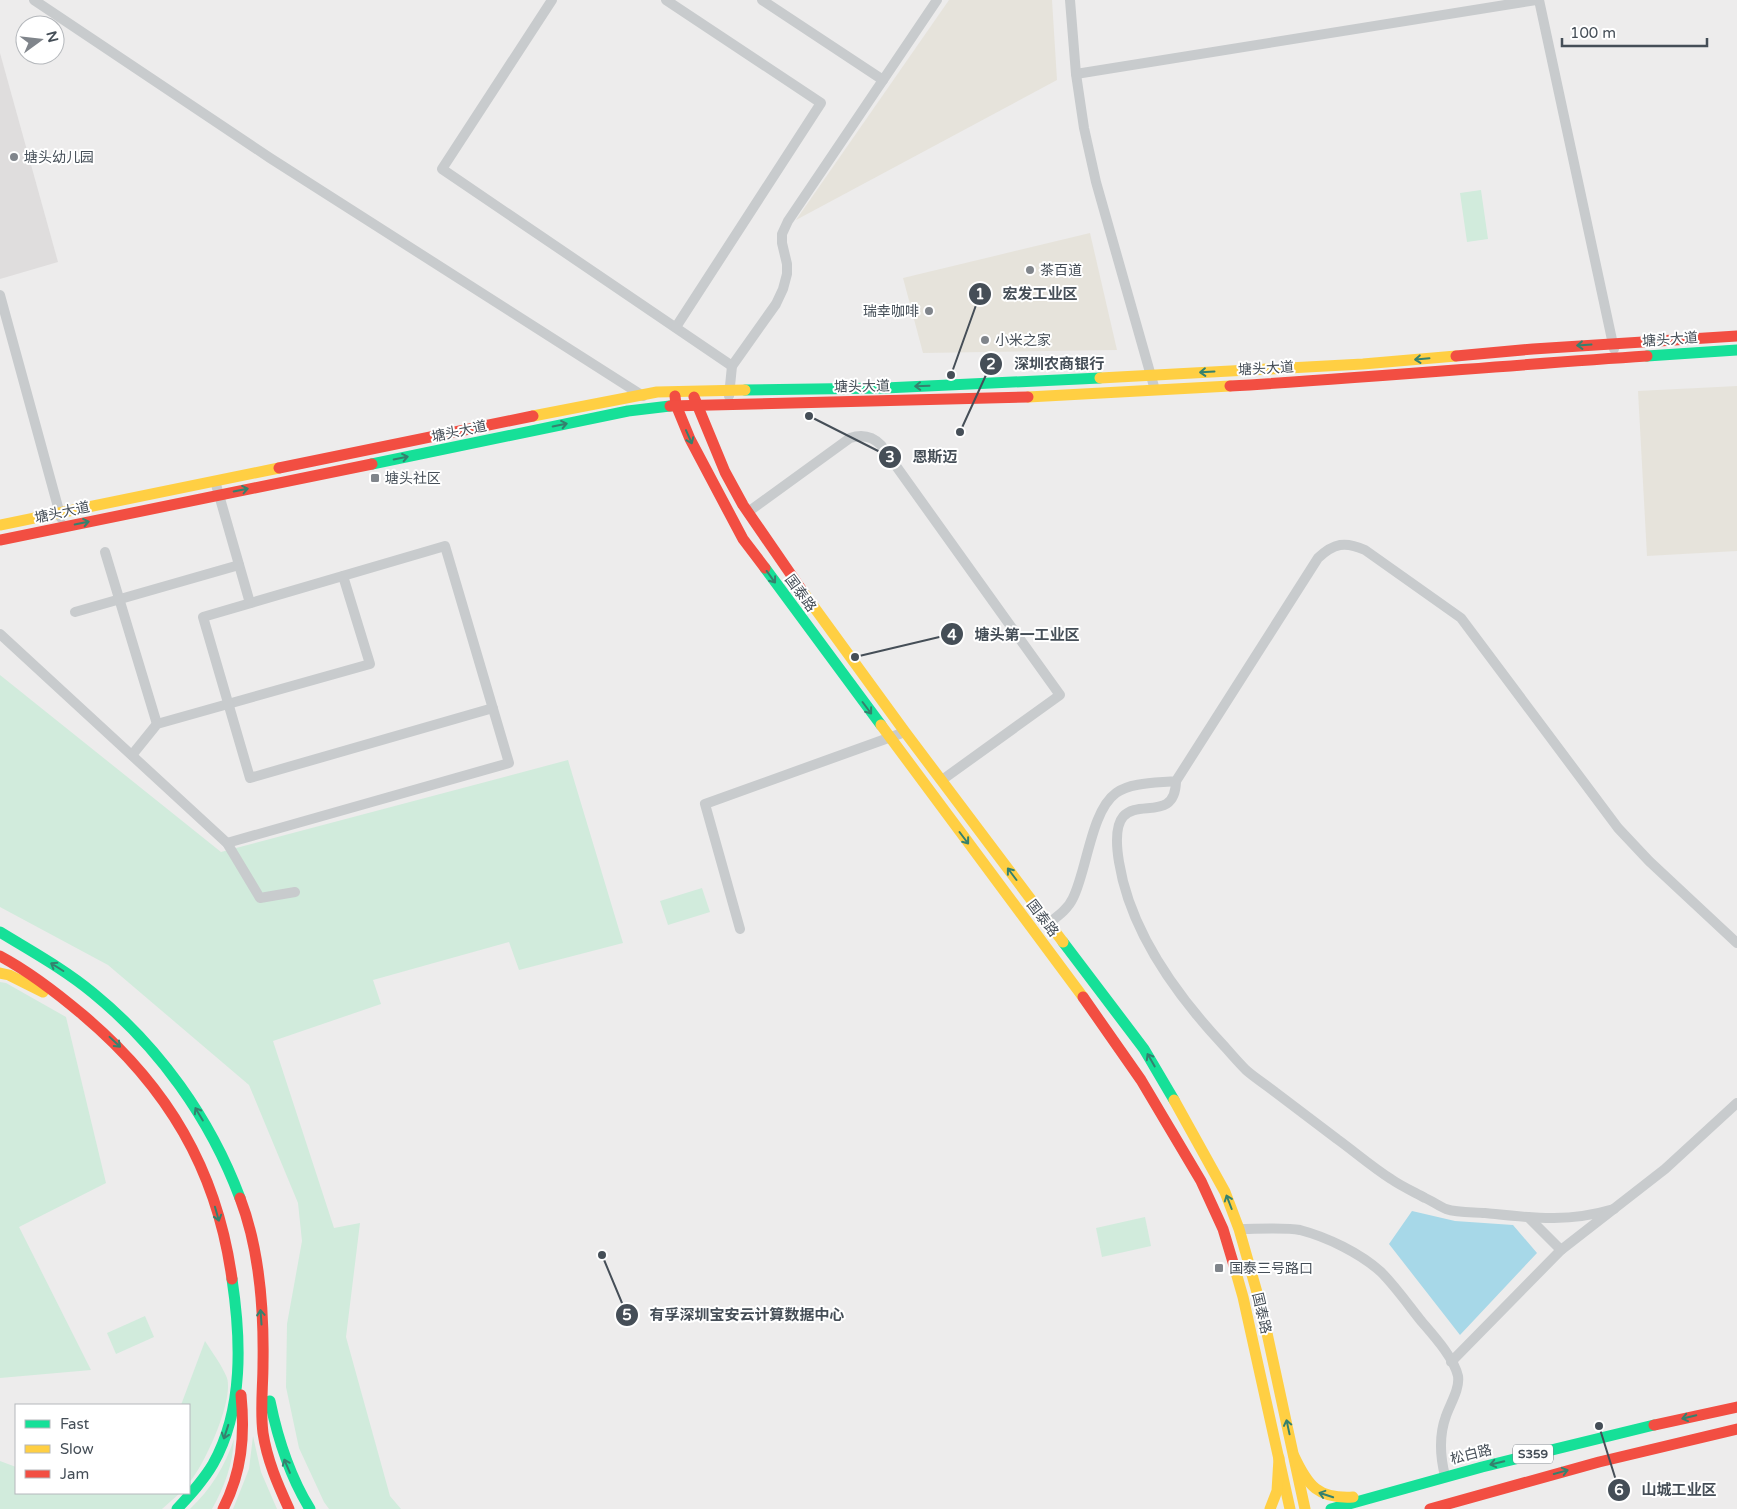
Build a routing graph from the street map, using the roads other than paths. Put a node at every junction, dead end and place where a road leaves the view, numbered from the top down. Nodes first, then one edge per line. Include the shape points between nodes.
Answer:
1 (34, 0) edge
2 (552, 0) edge
3 (666, 0) edge
4 (937, 0) edge
5 (1070, 0) edge
6 (1538, 0) edge
7 (769, 2) edge
8 (1076, 74) junction
9 (883, 80) junction
10 (0, 295) edge
11 (676, 327) junction
12 (1737, 336) edge
13 (1613, 344) junction
14 (1737, 350) edge
15 (1617, 358) junction
16 (732, 366) junction
17 (1151, 376) junction
18 (694, 390) junction
19 (729, 390) junction
20 (1155, 390) junction
21 (674, 391) junction
22 (640, 394) junction
23 (696, 404) junction
24 (676, 405) junction
25 (728, 405) junction
26 (659, 406) junction
27 (216, 481) junction
28 (219, 495) junction
29 (748, 512) junction
30 (60, 513) junction
31 (0, 525) edge
32 (64, 527) junction
33 (0, 540) edge
34 (105, 552) dead end
35 (239, 565) junction
36 (343, 576) junction
37 (119, 599) junction
38 (250, 603) junction
39 (75, 612) dead end
40 (0, 634) edge
41 (229, 704) junction
42 (493, 708) junction
43 (157, 724) junction
44 (905, 732) junction
45 (889, 737) junction
46 (132, 755) junction
47 (942, 780) junction
48 (1176, 781) junction
49 (227, 843) junction
50 (295, 892) dead end
51 (1050, 923) junction
52 (740, 929) dead end
53 (0, 932) edge
54 (0, 938) edge
55 (1737, 943) edge
56 (19, 944) junction
57 (0, 956) edge
58 (0, 973) edge
59 (78, 1010) junction
60 (1737, 1102) edge
61 (1614, 1209) junction
62 (1528, 1217) junction
63 (1239, 1229) junction
64 (1561, 1250) junction
65 (1451, 1362) junction
66 (263, 1366) junction
67 (238, 1367) junction
68 (1737, 1407) edge
69 (1737, 1429) edge
70 (1294, 1456) junction
71 (1279, 1458) junction
72 (1445, 1476) junction
73 (1392, 1492) junction
74 (177, 1509) edge
75 (222, 1509) edge
76 (289, 1509) edge
77 (310, 1509) edge
78 (1270, 1509) edge
79 (1290, 1509) edge
80 (1305, 1509) edge
81 (1331, 1509) edge
82 (1430, 1509) edge

1 - 22 street via 270,158
2 - 11 street via 442,169
3 - 11 street via 821,103
4 - 9 street
5 - 8 street
6 - 8 street
6 - 13 street
7 - 9 street
8 - 17 street via 1096,182
9 - 16 street via 788,222 782,234 787,264 783,289
10 - 30 street
11 - 16 street
12 - 13 main road, 塘头大道
13 - 15 street
13 -> 17 main road, 塘头大道 via 1363,364
14 - 15 main road, 塘头大道
15 - 20 main road, 塘头大道
16 - 19 street
17 -> 19 main road, 塘头大道 via 885,388
17 - 20 street
18 - 19 main road, 塘头大道
18 - 21 main road, 塘头大道
18 - 23 main road, 国泰路
19 - 25 street
20 - 25 main road, 塘头大道 via 949,400
21 - 22 main road, 塘头大道
21 - 24 main road, 国泰路
22 - 26 street
22 - 27 main road, 塘头大道
23 - 24 main road, 塘头大道
23 - 25 main road, 塘头大道
23 - 29 main road, 国泰路 via 725,472
24 - 26 main road, 塘头大道
24 -> 45 main road, 国泰路 via 690,439 743,539
28 -> 26 main road, 塘头大道
27 - 28 street
27 - 30 main road, 塘头大道
32 -> 28 main road, 塘头大道
28 - 35 street
29 - 44 main road, 国泰路
29 - 47 street via 850,438 870,437 881,445 1060,695
30 - 31 main road, 塘头大道
30 - 32 street
32 - 33 main road, 塘头大道
34 - 37 street
35 - 37 street
35 - 38 street
36 - 38 street
36 - 41 street via 370,664
36 - 42 street via 445,546
37 - 39 street
37 - 43 street
38 - 41 street via 203,616
40 - 46 street
41 - 42 street via 250,778
41 - 43 street
42 - 49 street via 509,763
43 - 46 street
44 - 45 street
44 - 47 main road, 国泰路
45 - 52 street via 705,804
45 -> 71 main road, 国泰路 via 1078,990 1141,1080 1201,1180 1224,1229 1241,1289
46 - 49 street
51 -> 47 main road, 国泰路
48 - 51 street via 1133,786 1117,792 1104,805 1072,899
48 - 55 street via 1318,558 1327,549 1340,544 1353,545 1365,550 1460,618 1618,828
48 - 62 street via 1176,791 1167,805 1133,810 1119,821 1116,831 1118,861 1136,920 1166,974 1204,1024 1246,1070 1392,1180 1447,1209
49 - 50 street via 260,898
63 -> 51 main road, 国泰路 via 1225,1192 1144,1049
53 - 56 main road
54 - 56 main road
66 -> 56 main road via 259,1290 249,1225 233,1178 198,1113 151,1050 110,1008 64,972
57 - 59 main road via 25,969
58 - 59 main road
59 -> 67 main road via 126,1053 145,1075 172,1112 202,1168 221,1227 232,1280
60 - 61 street via 1665,1169
61 - 62 street via 1562,1219
61 - 64 street
62 - 64 street
63 - 65 street via 1299,1230 1339,1244 1358,1255 1381,1272
70 -> 63 main road, 国泰路 via 1262,1310
64 - 65 street
65 - 72 street via 1458,1378 1443,1426 1441,1461
66 - 76 main road via 261,1405 266,1447
77 -> 66 main road via 283,1456
67 -> 74 main road via 236,1397 222,1445 202,1482
67 - 75 main road via 243,1446 234,1485
68 -> 72 main road, 松白路 / S359
82 -> 69 main road, S359 via 1599,1462
73 -> 70 main road via 1344,1498 1324,1496 1307,1483
70 - 80 main road, 国泰路
71 - 78 main road via 1278,1486
71 - 79 main road, 国泰路
72 - 73 main road, 松白路 / S359
73 - 81 main road, 松白路 / S359

